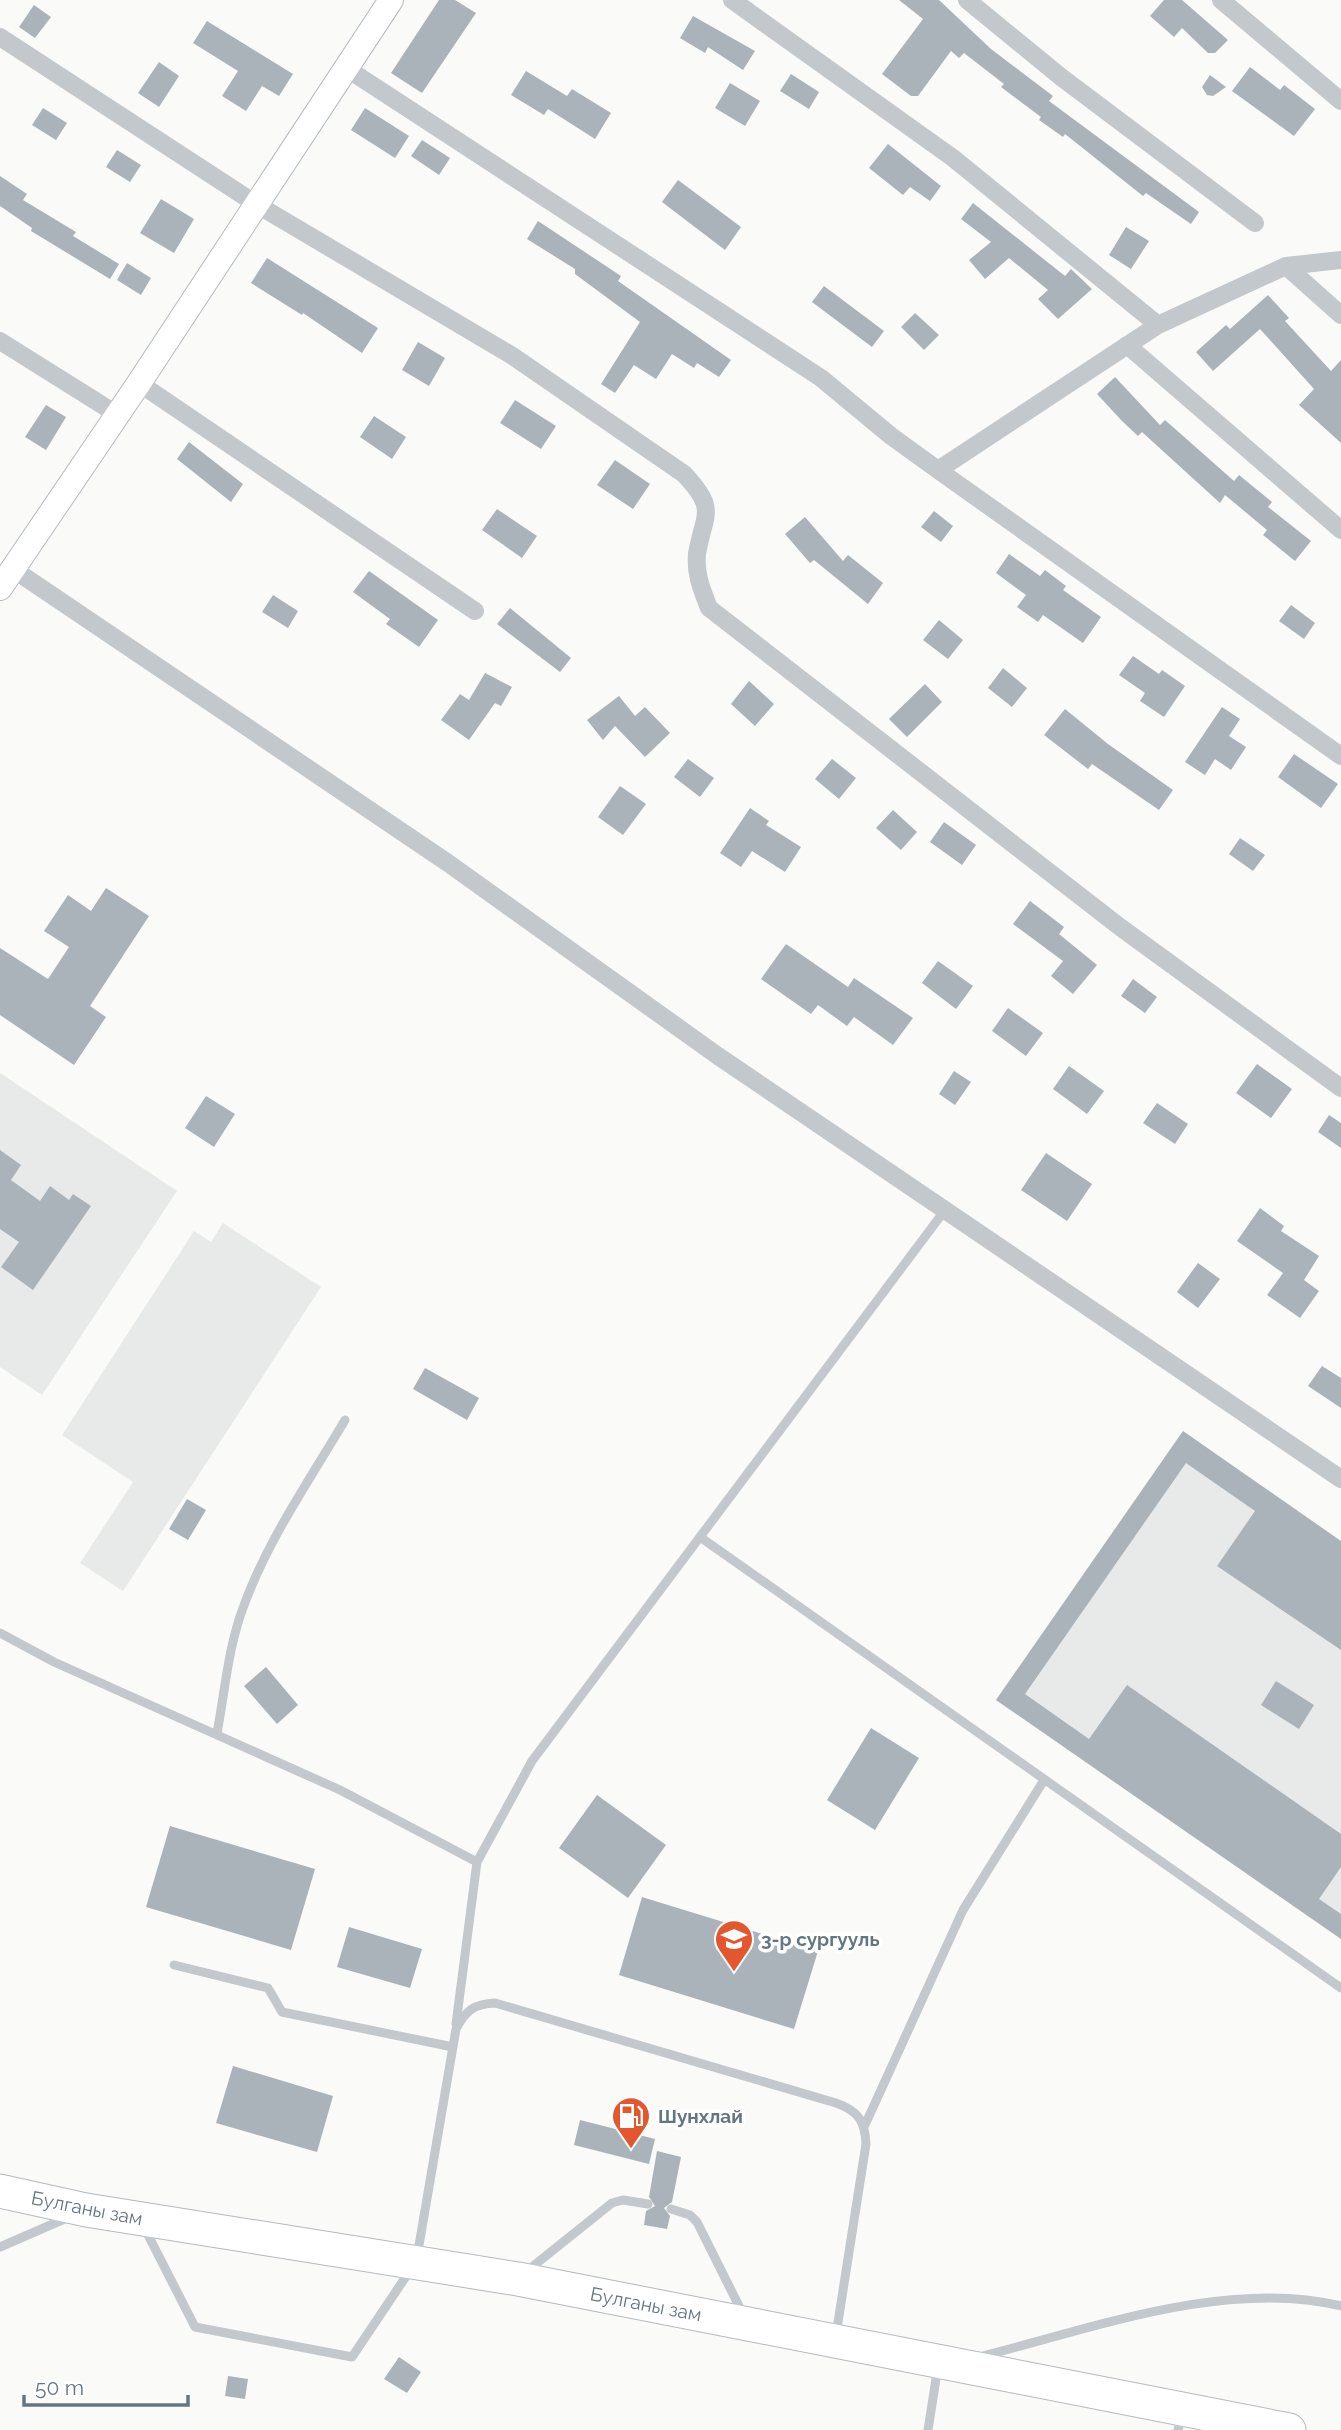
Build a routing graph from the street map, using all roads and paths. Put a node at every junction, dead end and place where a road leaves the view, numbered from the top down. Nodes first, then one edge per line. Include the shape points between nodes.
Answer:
1 (391, 0) edge
2 (732, 0) edge
3 (967, 0) edge
4 (1221, 0) edge
5 (0, 37) edge
6 (346, 68) junction
7 (1341, 101) edge
8 (256, 204) junction
9 (1255, 223) dead end
10 (1341, 260) edge
11 (1286, 266) junction
12 (1341, 315) edge
13 (1158, 325) junction
14 (0, 341) edge
15 (1127, 345) junction
16 (139, 383) junction
17 (118, 415) junction
18 (939, 470) junction
19 (1341, 530) edge
20 (6, 578) edge
21 (475, 611) dead end
22 (1341, 756) edge
23 (1341, 1088) edge
24 (945, 1210) junction
25 (345, 1420) dead end
26 (1341, 1479) edge
27 (700, 1537) junction
28 (0, 1633) edge
29 (217, 1733) junction
30 (1044, 1780) junction
31 (477, 1863) junction
32 (174, 1965) dead end
33 (1341, 1988) edge
34 (456, 2029) junction
35 (453, 2047) junction
36 (865, 2125) junction
37 (0, 2191) edge
38 (648, 2204) dead end
39 (671, 2209) dead end
40 (86, 2210) junction
41 (139, 2218) junction
42 (0, 2247) edge
43 (415, 2263) junction
44 (518, 2279) junction
45 (1341, 2306) edge
46 (747, 2324) junction
47 (835, 2341) junction
48 (945, 2362) junction
49 (1181, 2420) edge
50 (1248, 2426) edge
51 (928, 2430) edge
52 (1289, 2430) edge

1 - 6 main road
2 - 13 street via 953,158
3 - 9 street
4 - 7 street
5 - 8 street
6 - 8 main road
6 - 18 street via 821,378
8 - 16 main road
8 - 23 street via 511,355 684,474 702,493 708,515 697,556 698,582 709,608 1121,927
10 - 11 street
11 - 12 street
11 - 13 street
13 - 15 street
14 - 17 street
15 - 18 street
15 - 19 street
16 - 17 main road
16 - 21 street
17 - 20 main road
18 - 22 street
20 - 24 street via 448,863 718,1056
24 - 26 street
24 - 27 lane
25 - 29 lane via 261,1563 243,1607
27 - 30 lane
27 - 31 lane via 532,1761
28 - 29 lane via 54,1662
29 - 31 lane via 340,1790
30 - 33 lane
30 - 36 lane via 963,1910
31 - 34 lane
32 - 35 lane via 268,1988 282,2012
34 - 35 lane
34 - 36 lane via 463,2015 477,2004 495,2003 836,2103 856,2112
35 - 43 lane
36 - 47 lane via 866,2144
37 - 40 highway, Булганы зам
38 - 44 lane via 612,2203
39 - 46 lane via 697,2222
40 - 41 highway, Булганы зам
40 - 42 lane
41 - 43 highway, Булганы зам
41 - 43 lane via 195,2327 352,2357
43 - 44 highway, Булганы зам
44 - 46 highway, Булганы зам
45 - 48 lane via 1262,2298 1170,2309
46 - 47 highway, Булганы зам
47 - 48 highway, Булганы зам
48 - 49 highway, Булганы зам
48 - 51 lane
49 - 50 highway, Булганы зам
50 - 52 highway, Булганы зам

